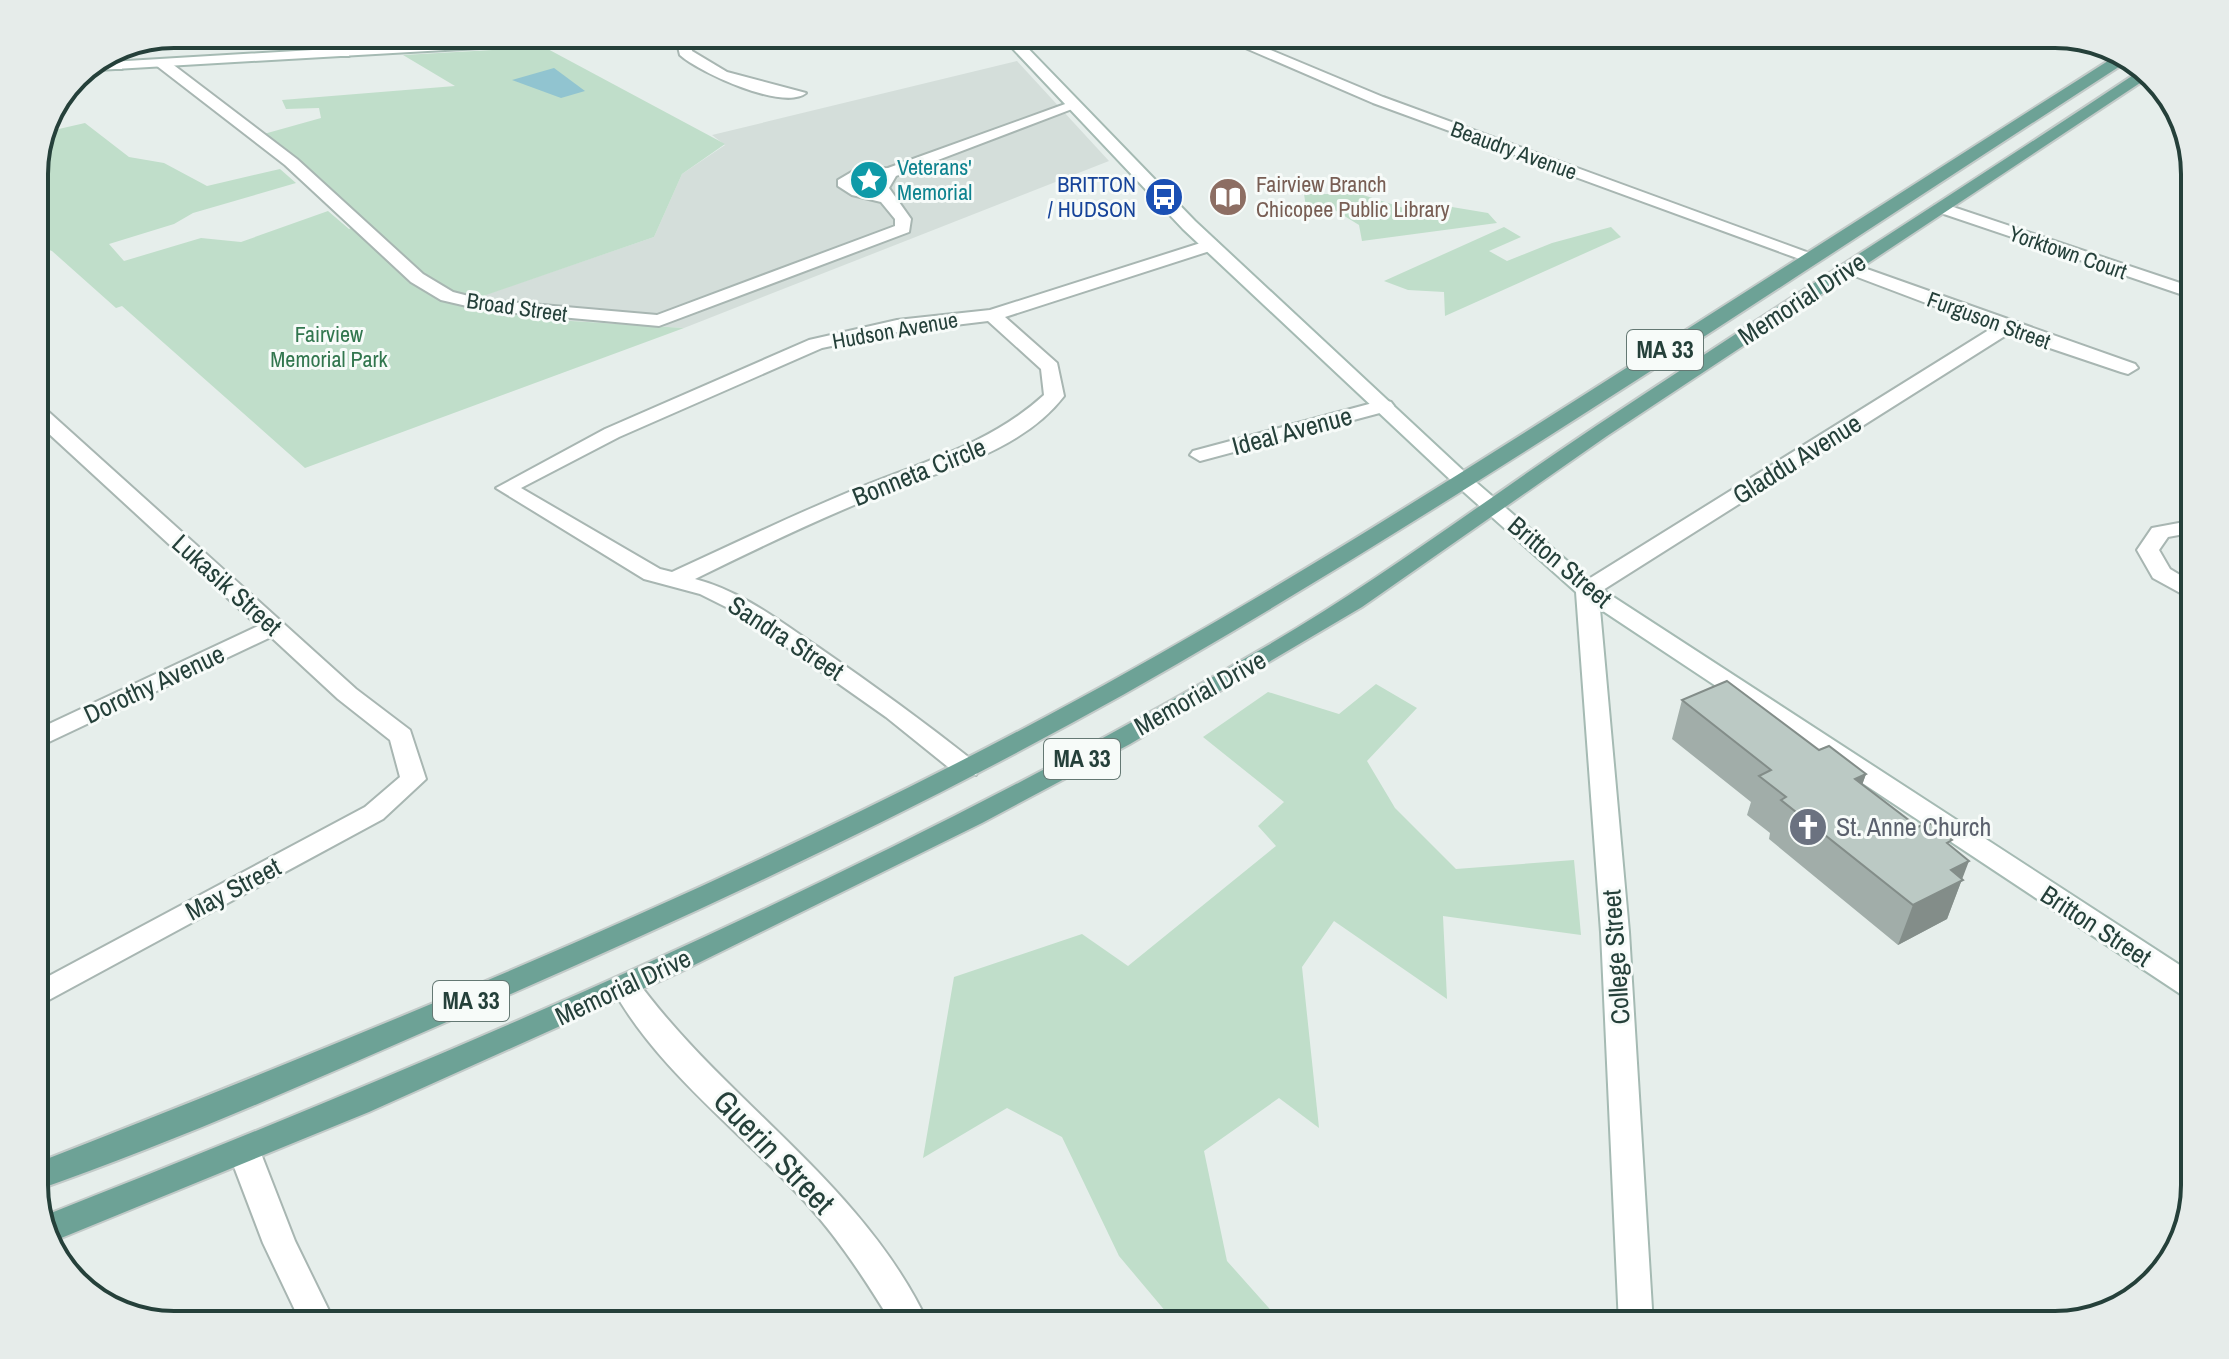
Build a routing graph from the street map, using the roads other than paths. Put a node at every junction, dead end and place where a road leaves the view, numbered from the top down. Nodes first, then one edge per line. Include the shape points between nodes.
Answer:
1 (344, 48) edge
2 (406, 48) edge
3 (684, 48) edge
4 (1019, 48) edge
5 (1254, 48) edge
6 (344, 53) junction
7 (114, 63) edge
8 (162, 63) junction
9 (2114, 63) edge
10 (117, 66) junction
11 (109, 67) edge
12 (2137, 79) edge
13 (799, 93) dead end
14 (1073, 106) junction
15 (890, 173) junction
16 (887, 198) junction
17 (1941, 208) junction
18 (1210, 245) junction
19 (1811, 257) junction
20 (1850, 268) junction
21 (2181, 289) edge
22 (992, 315) junction
23 (2006, 327) junction
24 (2128, 368) dead end
25 (1384, 406) junction
26 (48, 422) edge
27 (1200, 455) dead end
28 (1463, 481) junction
29 (506, 488) joint
30 (1493, 506) junction
31 (2181, 528) edge
32 (676, 579) junction
33 (2181, 585) edge
34 (1587, 590) junction
35 (274, 627) junction
36 (48, 734) edge
37 (409, 765) joint
38 (967, 769) junction
39 (2181, 980) edge
40 (625, 986) junction
41 (48, 989) edge
42 (244, 1151) junction
43 (48, 1172) edge
44 (55, 1226) edge
45 (312, 1311) edge
46 (903, 1311) edge
47 (1635, 1311) edge

1 - 6 street
2 - 6 street
3 - 13 street via 696,61 757,89
4 - 14 street, Britton Street
5 - 19 street, Beaudry Avenue via 1378,100
6 - 8 street
7 - 10 street
8 - 10 street
8 - 16 street, Broad Street via 291,162 417,278 447,296 484,305 659,321 903,228 903,219
9 - 19 main road, Memorial Drive / MA 33
10 - 11 street
12 - 17 main road, Memorial Drive / MA 33
14 - 15 street
14 - 18 street, Britton Street
15 - 16 street via 881,188
15 - 16 street via 844,181 847,188
17 - 20 main road, Memorial Drive / MA 33
17 - 21 street, Yorktown Court
18 - 22 street, Hudson Avenue
18 - 25 street, Britton Street
19 - 28 main road, Memorial Drive / MA 33
20 - 23 street, Furguson Street
20 - 30 main road, Memorial Drive / MA 33
22 - 29 street, Hudson Avenue via 897,326 816,344 612,433
22 - 32 street, Bonneta Circle via 1050,367 1054,396 1035,417 1006,437 834,506
23 - 24 street, Furguson Street
23 - 34 street, Gladdu Avenue
25 - 27 street, Ideal Avenue
25 - 28 street, Britton Street
26 - 35 street, Lukasik Street
28 - 30 street, Britton Street
28 - 38 main road, Memorial Drive / MA 33 via 1210,635
29 - 32 street, Sandra Street via 652,574
30 - 34 street, Britton Street
30 - 40 main road, Memorial Drive / MA 33 via 1341,611 1165,714 918,844
31 - 33 street via 2161,532 2148,550 2161,573
32 - 38 street, Sandra Street via 746,608 895,711
34 - 39 street, Britton Street
34 - 47 street, College Street via 1615,932
35 - 36 street, Dorothy Avenue
35 - 37 street, Lukasik Street via 401,736
37 - 41 street, May Street via 413,779 374,813
38 - 43 main road, Memorial Drive / MA 33 via 730,885 470,1001
40 - 42 main road, Memorial Drive / MA 33 via 425,1077
40 - 46 street, Guerin Street via 699,1076 829,1206
42 - 44 main road, Memorial Drive / MA 33
42 - 45 street

